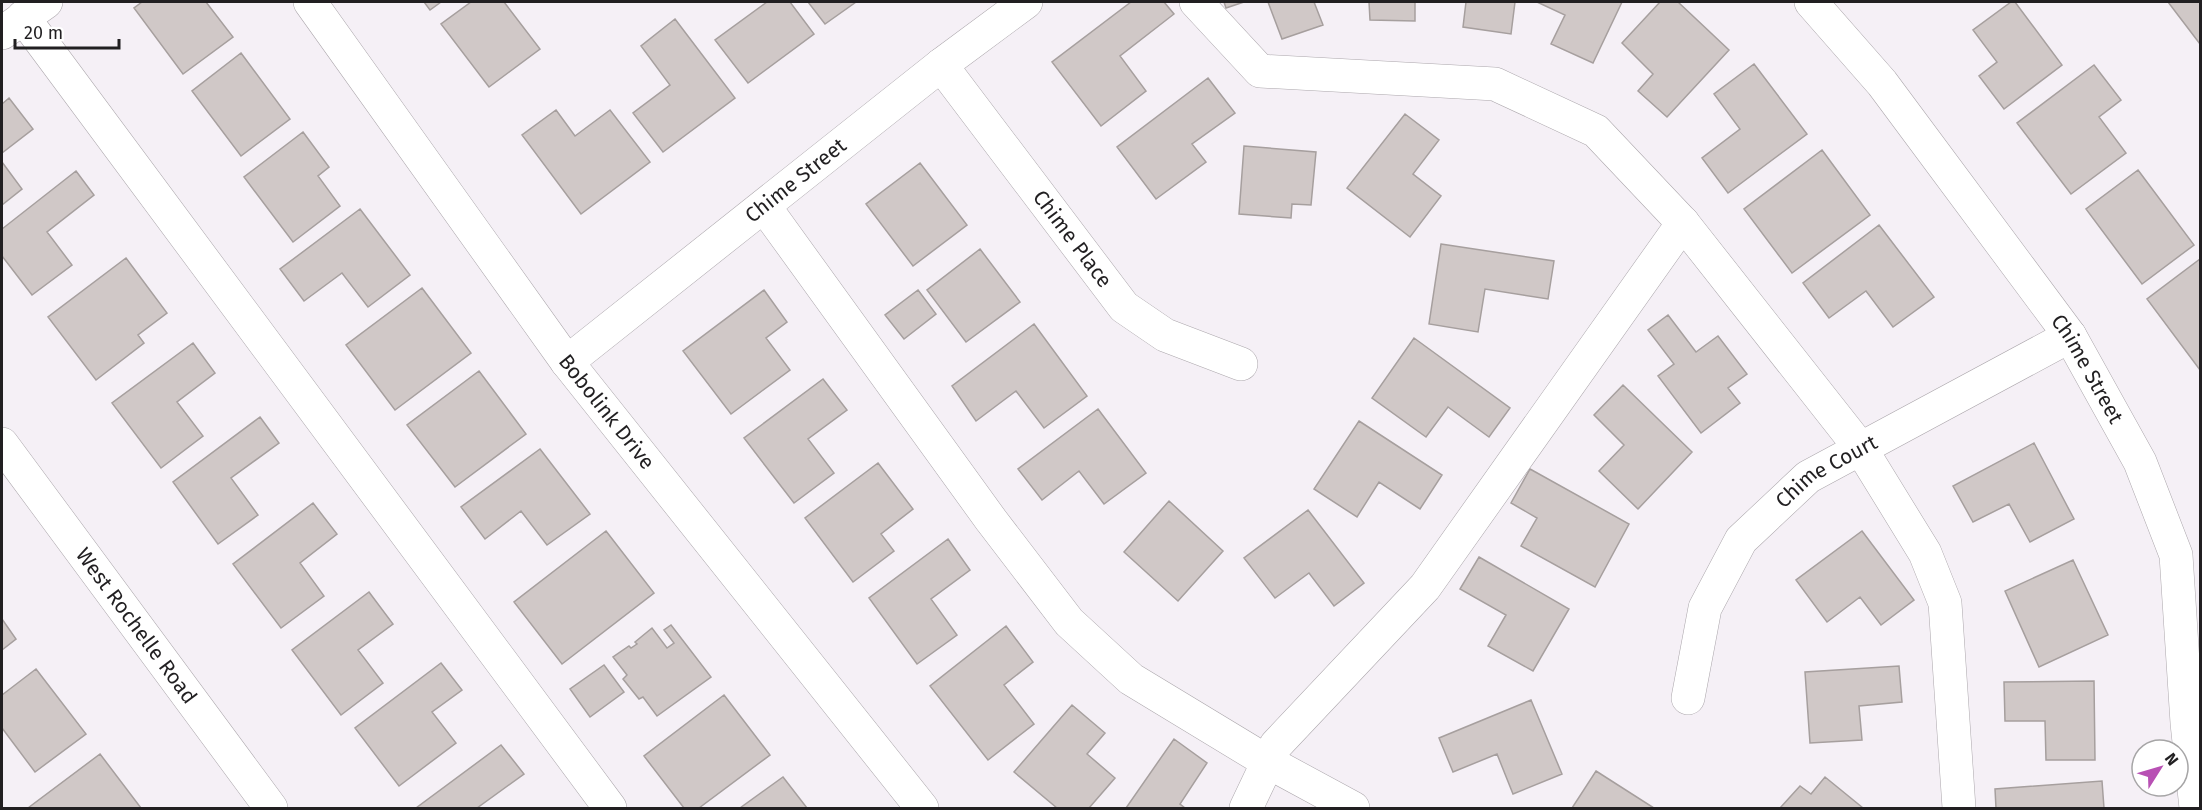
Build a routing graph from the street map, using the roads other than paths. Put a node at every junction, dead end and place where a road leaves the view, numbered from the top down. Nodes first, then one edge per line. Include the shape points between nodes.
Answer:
1 (310, 2) edge
2 (1026, 2) edge
3 (1196, 2) edge
4 (1811, 2) edge
5 (23, 17) edge
6 (941, 65) junction
7 (764, 206) junction
8 (1683, 223) junction
9 (2070, 336) junction
10 (567, 362) junction
11 (1241, 364) dead end
12 (2, 444) edge
13 (1861, 449) junction
14 (1688, 698) dead end
15 (2194, 724) edge
16 (1268, 762) junction
17 (271, 808) edge
18 (610, 808) edge
19 (922, 808) edge
20 (1246, 808) edge
21 (1353, 808) edge
22 (1959, 808) edge
23 (2196, 808) edge

1 - 10 street, Bobolink Drive
2 - 6 street, Chime Street
3 - 8 street via 1260,71 1495,84 1596,131
4 - 9 street, Chime Street via 1882,83
5 - 18 street
6 - 7 street, Chime Street
6 - 11 street, Chime Place via 1124,307 1165,335
7 - 10 street, Chime Street
7 - 16 street via 1069,622 1131,679
8 - 13 street
8 - 16 street via 1425,587 1276,745
9 - 13 street, Chime Court
9 - 15 street, Chime Street via 2140,462 2176,555
10 - 19 street, Bobolink Drive
12 - 17 street, West Rochelle Road
13 - 14 street, Chime Court via 1808,477 1741,540 1705,608
13 - 22 street via 1925,553 1945,603
15 - 23 street, Chime Street
16 - 20 street
16 - 21 street

